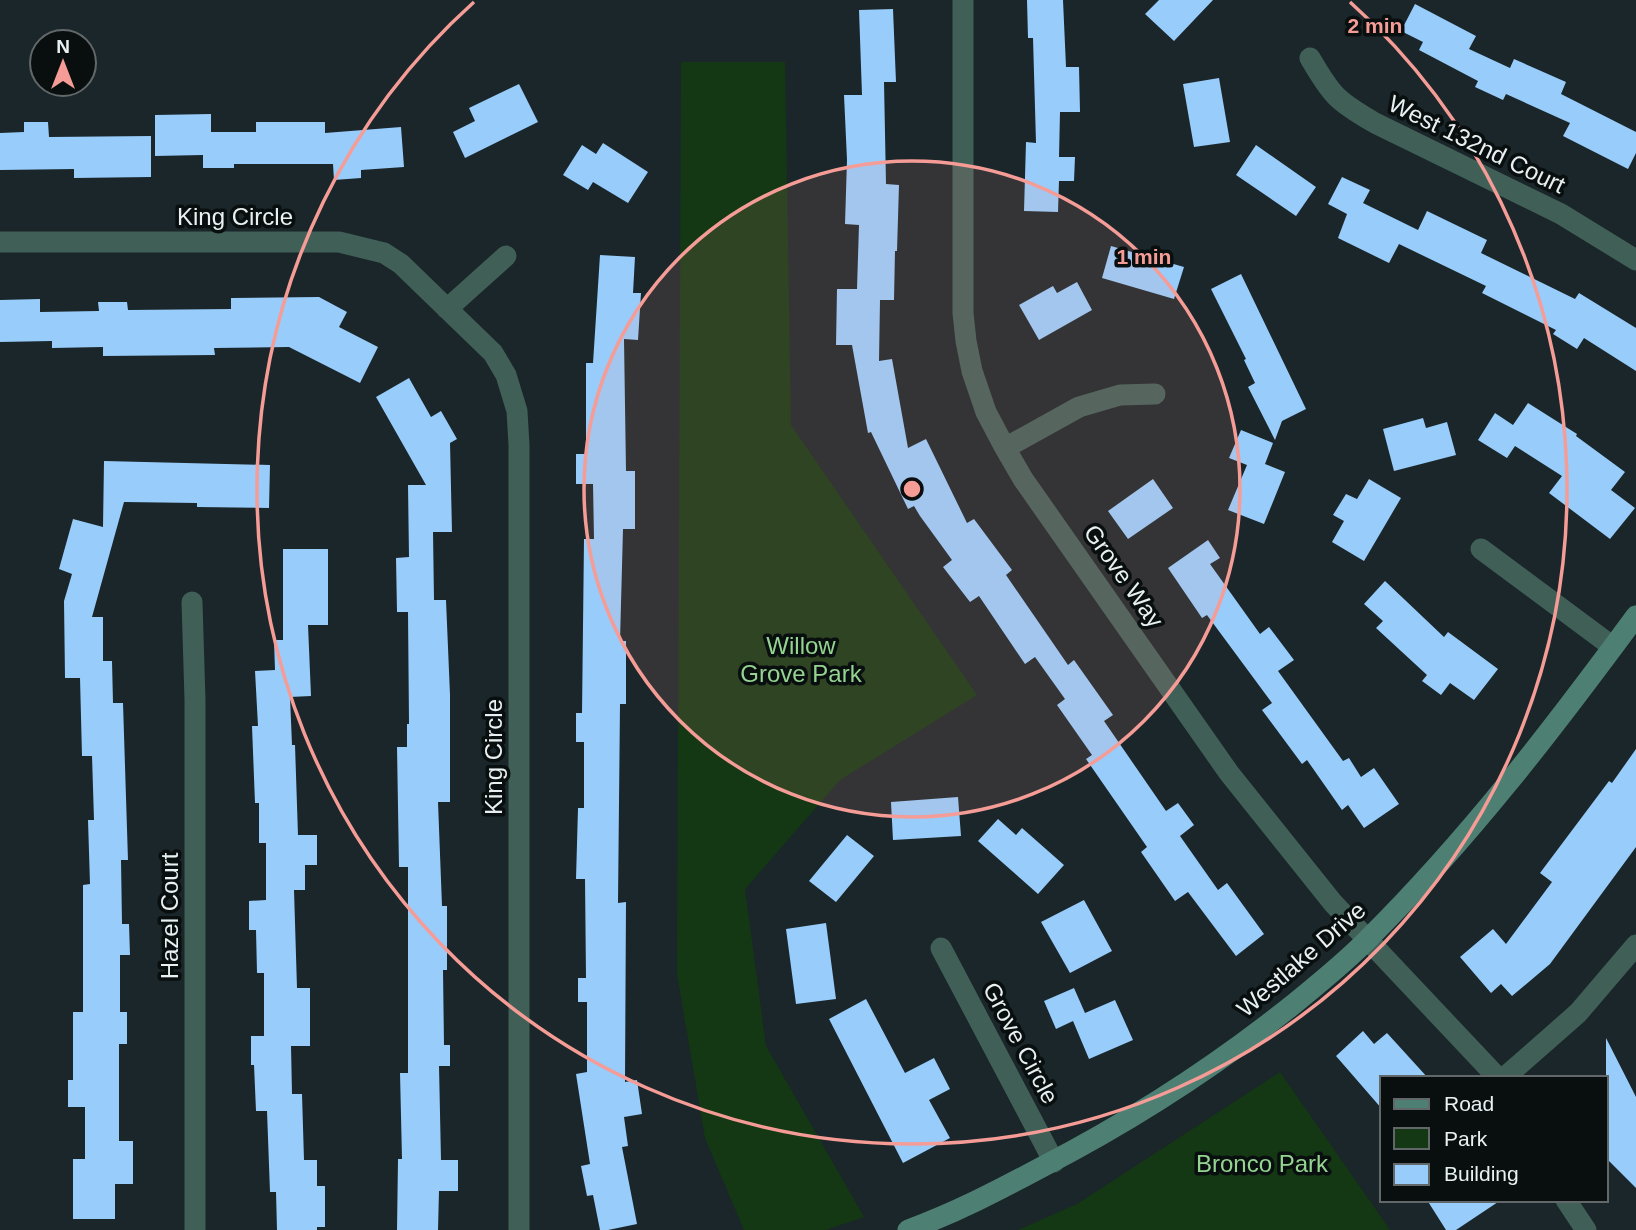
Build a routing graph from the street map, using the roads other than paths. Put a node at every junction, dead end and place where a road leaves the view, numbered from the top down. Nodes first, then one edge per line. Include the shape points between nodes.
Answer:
1 (963, 0) edge
2 (1310, 58) dead end
3 (0, 242) edge
4 (506, 256) dead end
5 (1636, 260) edge
6 (447, 309) junction
7 (1155, 394) dead end
8 (1005, 448) junction
9 (1481, 550) dead end
10 (192, 602) dead end
11 (1636, 616) edge
12 (1613, 647) junction
13 (1368, 940) junction
14 (1636, 945) edge
15 (941, 948) dead end
16 (1497, 1076) edge
17 (1506, 1076) edge
18 (1054, 1161) junction
19 (1567, 1202) edge
20 (195, 1230) edge
21 (519, 1230) edge
22 (908, 1230) edge
23 (1586, 1230) edge

1 - 8 street, Grove Way via 963,313 972,371
2 - 5 street, West 132nd Court via 1329,92 1345,106 1561,214
3 - 6 street, King Circle via 339,242 384,253
4 - 6 street
6 - 21 street, King Circle via 493,353 506,375 517,411
7 - 8 street via 1120,395 1079,407
8 - 13 street, Grove Way via 1229,773
9 - 12 street
10 - 20 street, Hazel Court
11 - 12 street, Westlake Drive
12 - 13 street, Westlake Drive via 1499,797
13 - 16 street, Grove Way
13 - 18 street, Westlake Drive via 1205,1072 1141,1114
14 - 17 street via 1578,1013
15 - 18 street, Grove Circle
18 - 22 street, Westlake Drive
19 - 23 street

